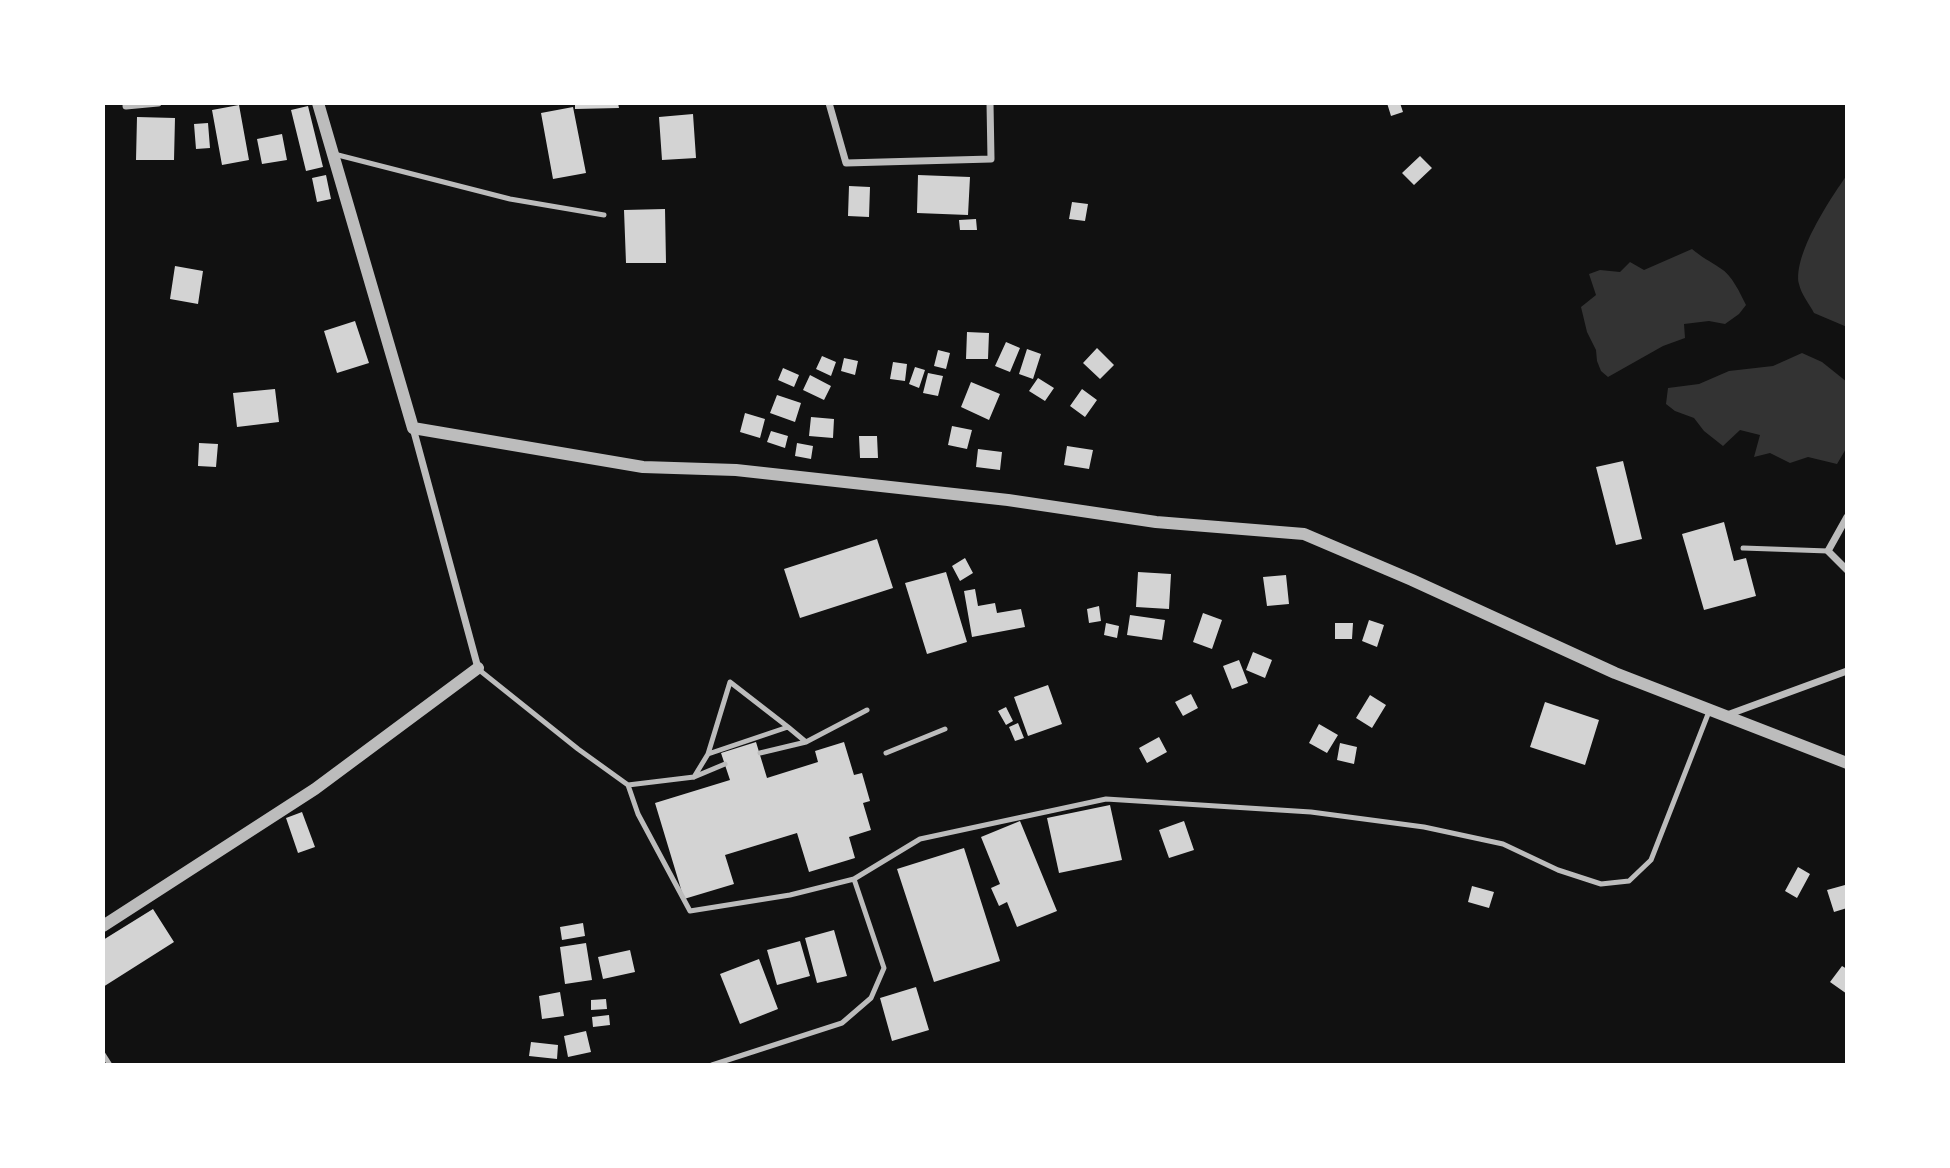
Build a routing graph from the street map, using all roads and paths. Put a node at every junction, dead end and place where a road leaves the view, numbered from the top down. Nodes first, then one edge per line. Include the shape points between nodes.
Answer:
1 (159, 103) edge
2 (318, 103) edge
3 (829, 103) edge
4 (989, 103) edge
5 (125, 107) dead end
6 (333, 154) junction
7 (604, 215) dead end
8 (413, 428) junction
9 (1847, 517) edge
10 (1743, 548) dead end
11 (1828, 551) junction
12 (1847, 570) edge
13 (478, 668) junction
14 (1847, 671) edge
15 (1710, 709) junction
16 (867, 710) dead end
17 (1727, 715) junction
18 (788, 727) junction
19 (945, 729) dead end
20 (806, 742) junction
21 (760, 753) dead end
22 (708, 754) junction
23 (886, 754) dead end
24 (1847, 763) edge
25 (725, 764) dead end
26 (694, 777) junction
27 (628, 785) junction
28 (854, 879) junction
29 (103, 926) edge
30 (103, 1054) edge
31 (110, 1065) edge
32 (712, 1065) edge

1 - 5 street
2 - 6 street
3 - 4 street via 846,163 991,159
6 - 7 lane via 510,199
6 - 8 street
8 - 13 street
8 - 15 street via 643,467 736,470 1008,500 1156,522 1304,534 1615,673
9 - 11 street
10 - 11 lane
11 - 12 street
13 - 27 lane
13 - 29 street via 315,789
14 - 17 street
15 - 17 street
15 - 28 lane via 1651,860 1629,881 1601,884 1503,844 1424,827 1311,811 1107,799 920,839
16 - 20 lane
17 - 24 street
18 - 20 lane
18 - 22 lane
18 - 22 lane via 730,682
19 - 23 lane
20 - 21 lane
22 - 26 lane
25 - 26 lane
26 - 27 lane
27 - 28 lane via 638,814 690,911
28 - 32 lane via 884,968 871,998 842,1023
30 - 31 lane

